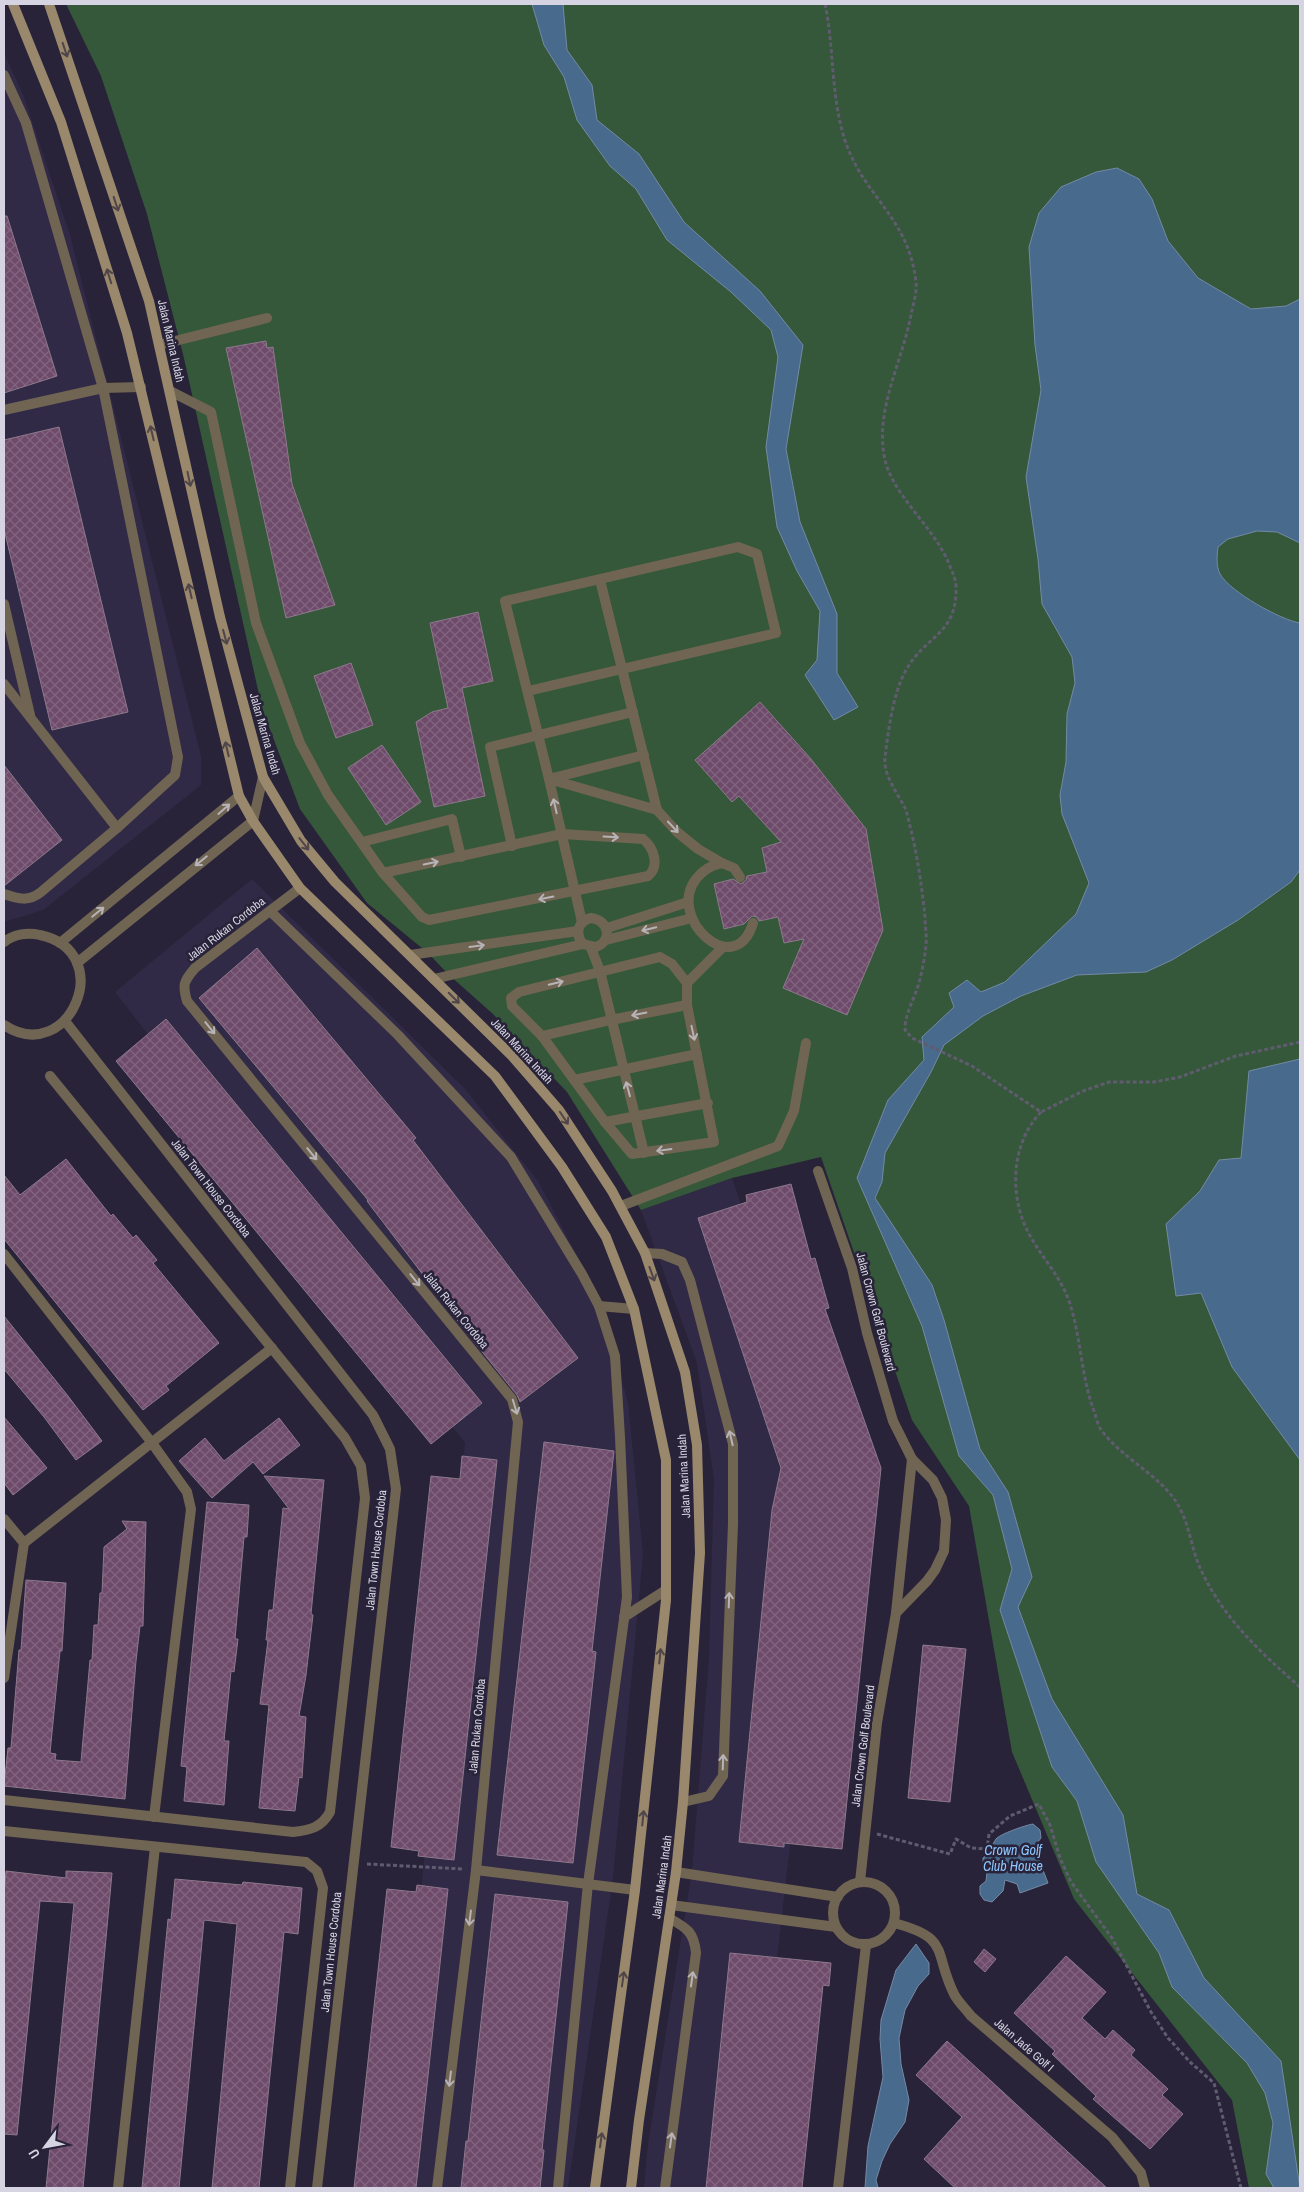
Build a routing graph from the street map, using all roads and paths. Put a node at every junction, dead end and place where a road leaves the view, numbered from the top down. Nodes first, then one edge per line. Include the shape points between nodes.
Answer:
1 (13, 4) edge
2 (49, 4) edge
3 (825, 4) edge
4 (4, 75) edge
5 (267, 318) dead end
6 (159, 345) junction
7 (141, 387) junction
8 (102, 388) junction
9 (170, 391) junction
10 (4, 410) edge
11 (600, 580) junction
12 (4, 604) edge
13 (622, 669) junction
14 (4, 684) edge
15 (528, 691) junction
16 (633, 712) junction
17 (31, 719) junction
18 (538, 735) junction
19 (644, 755) junction
20 (263, 777) junction
21 (549, 779) junction
22 (239, 796) junction
23 (657, 810) junction
24 (253, 820) junction
25 (117, 828) junction
26 (562, 834) junction
27 (362, 842) junction
28 (512, 846) junction
29 (461, 857) junction
30 (722, 863) junction
31 (383, 873) junction
32 (740, 877) dead end
33 (300, 888) junction
34 (574, 892) junction
35 (4, 894) edge
36 (688, 902) junction
37 (270, 911) junction
38 (692, 918) junction
39 (752, 923) dead end
40 (580, 927) junction
41 (607, 928) junction
42 (5, 939) edge
43 (606, 940) junction
44 (60, 943) junction
45 (587, 946) junction
46 (723, 947) junction
47 (410, 955) junction
48 (77, 962) junction
49 (600, 971) junction
50 (434, 979) junction
51 (687, 983) junction
52 (687, 1005) junction
53 (612, 1020) junction
54 (65, 1021) junction
55 (4, 1025) edge
56 (542, 1036) junction
57 (1300, 1042) edge
58 (806, 1043) dead end
59 (697, 1054) junction
60 (624, 1070) junction
61 (50, 1076) dead end
62 (574, 1080) junction
63 (708, 1103) junction
64 (1041, 1112) junction
65 (636, 1118) junction
66 (605, 1122) junction
67 (644, 1153) junction
68 (818, 1171) dead end
69 (621, 1206) junction
70 (645, 1253) junction
71 (4, 1254) edge
72 (599, 1306) junction
73 (634, 1309) junction
74 (272, 1348) junction
75 (152, 1443) junction
76 (912, 1459) junction
77 (4, 1519) edge
78 (24, 1543) junction
79 (666, 1590) junction
80 (896, 1613) junction
81 (624, 1617) junction
82 (4, 1678) edge
83 (1300, 1687) edge
84 (4, 1800) edge
85 (684, 1802) junction
86 (154, 1817) junction
87 (865, 1830) junction
88 (4, 1831) edge
89 (155, 1847) junction
90 (354, 1864) junction
91 (476, 1870) junction
92 (676, 1872) junction
93 (860, 1882) junction
94 (588, 1884) junction
95 (634, 1890) junction
96 (838, 1897) junction
97 (671, 1905) junction
98 (669, 1918) junction
99 (894, 1923) junction
100 (836, 1927) junction
101 (866, 1945) junction
102 (118, 2188) edge
103 (290, 2188) edge
104 (317, 2188) edge
105 (437, 2188) edge
106 (558, 2188) edge
107 (595, 2188) edge
108 (631, 2188) edge
109 (665, 2188) edge
110 (838, 2188) edge
111 (1146, 2188) edge
112 (1240, 2188) edge

7 -> 1 main road, Jalan Marina Indah via 61,122
2 -> 6 main road, Jalan Marina Indah via 149,301
3 - 64 path via 839,120 847,147 859,172 905,238 913,258 916,287 908,331 888,396 882,430 884,458 895,483 943,550 956,580 956,604 946,627 914,657 904,673 896,694 884,762 907,812 922,892 926,942 919,984 905,1019 905,1030 912,1038 972,1066
4 - 8 street via 26,123
5 - 6 street
6 - 9 main road, Jalan Marina Indah
7 - 8 street
22 -> 7 main road, Jalan Marina Indah
8 - 10 street
8 - 25 street via 178,757 175,775
9 -> 20 main road, Jalan Marina Indah via 220,617
9 - 27 street via 210,412 256,623 300,743 328,796
11 - 13 street
11 - 13 street via 738,547 757,554 759,562 776,633
11 - 15 street via 505,601
12 - 17 street
13 - 15 street
13 - 16 street
14 - 17 street
15 - 18 street
16 - 18 street
16 - 19 street
17 - 25 street
18 - 21 street
18 - 28 street via 490,747
19 - 21 street
19 - 23 street
20 - 24 street
20 -> 47 main road, Jalan Marina Indah via 307,848 335,882
21 - 23 street
26 -> 21 street
22 - 24 main road, Jalan Marina Indah
44 -> 22 street
23 -> 30 street via 677,832
24 - 33 main road, Jalan Marina Indah
24 -> 48 street
25 - 35 street via 34,898 19,900
26 - 28 street
26 - 34 street
26 -> 34 street via 643,839 650,844 655,859 648,876
27 - 29 street via 452,819
27 - 31 street
28 - 29 street
31 -> 29 street
30 - 32 street via 734,868
30 - 36 street via 698,876 691,886
34 -> 31 street via 429,920 422,917
33 - 37 street, Jalan Rukan Cordoba
33 - 73 main road, Jalan Marina Indah via 495,1076 562,1167 606,1237
34 - 40 street
36 - 38 street
36 - 41 street
37 - 72 street via 398,1035 511,1156
37 -> 91 street, Jalan Rukan Cordoba via 195,968 186,978 183,988 188,1000 512,1399 516,1410 518,1422
38 -> 43 street
38 - 46 street via 706,938
39 - 46 street via 738,944
40 - 41 street via 587,919 597,919
40 - 45 street via 579,938
47 -> 40 street
41 - 43 street
42 - 44 street via 34,933
43 - 45 street via 600,946
44 - 48 street
45 - 49 street
45 - 50 street
46 - 51 street
47 - 50 main road, Jalan Marina Indah
48 - 54 street via 80,994 75,1009
49 - 51 street via 660,957 672,964
49 - 53 street
56 -> 49 street via 512,1006 511,998 520,992
50 -> 69 main road, Jalan Marina Indah via 512,1056 558,1110
51 - 52 street
52 -> 53 street
52 -> 59 street
53 - 56 street
53 - 60 street
54 - 55 street via 52,1030 36,1034 20,1033
54 - 90 street, Jalan Town House Cordoba via 373,1416 390,1449 396,1489
56 - 62 street
57 - 64 path via 1236,1056 1180,1077 1154,1082 1109,1082
58 - 69 street via 794,1111 778,1146
59 - 60 street
59 - 63 street
60 - 62 street
65 -> 60 street
61 - 74 street
62 - 66 street
63 - 65 street
63 -> 67 street via 713,1143
64 - 83 path via 1032,1120 1016,1163 1019,1209 1028,1233 1061,1281 1070,1304 1089,1398 1100,1428 1178,1504 1200,1568 1218,1601 1247,1639
65 - 66 street
65 - 67 street
66 - 67 street via 629,1152
68 - 76 street, Jalan Crown Golf Boulevard via 852,1268 893,1421
69 - 70 main road, Jalan Marina Indah
70 -> 85 main road, Jalan Marina Indah via 685,1372 696,1445 700,1553
85 -> 70 street via 709,1796 723,1776 733,1444 690,1280 682,1262 662,1254
71 - 75 street
72 - 73 street
72 - 81 street via 615,1356 627,1596
73 - 79 main road, Jalan Marina Indah via 666,1460
74 - 75 street
74 - 86 street via 345,1438 361,1466 366,1498 330,1812 324,1822 311,1830 293,1832
75 - 78 street
75 - 86 street via 188,1492 192,1509
76 - 80 street, Jalan Crown Golf Boulevard
76 - 80 street, Jalan Crown Golf Boulevard via 933,1480 942,1498 946,1520 944,1551 927,1581
77 - 78 street
78 - 82 street
79 - 81 street
95 -> 79 main road, Jalan Marina Indah
80 - 87 street, Jalan Crown Golf Boulevard via 877,1723
81 - 94 street
84 - 86 street
85 - 92 main road, Jalan Marina Indah
87 - 93 street, Jalan Crown Golf Boulevard
87 - 112 path via 950,1854 956,1839 971,1848 987,1849 989,1834 1010,1816 1039,1804 1071,1882 1112,1938 1151,2012 1168,2038 1214,2083
88 - 89 street
89 - 102 street
89 - 103 street via 306,1862 317,1871 323,1888
90 - 91 path
90 - 104 street, Jalan Town House Cordoba
91 - 94 street
91 -> 105 street, Jalan Rukan Cordoba
92 - 96 street
92 - 97 main road, Jalan Marina Indah
93 - 96 street via 847,1887
93 - 99 street via 872,1883 892,1898
94 - 95 street
94 - 106 street
107 -> 95 main road, Jalan Marina Indah
96 - 100 street via 833,1912
97 - 98 main road, Jalan Marina Indah
97 - 100 street
98 - 108 main road, Jalan Marina Indah
109 -> 98 street via 696,1953 694,1939 685,1927
99 - 101 street via 887,1935
99 - 111 street, Jalan Jade Golf I via 918,1929 937,1944 955,1995 971,2016 1112,2137 1141,2173
100 - 101 street via 847,1939
101 - 110 street

